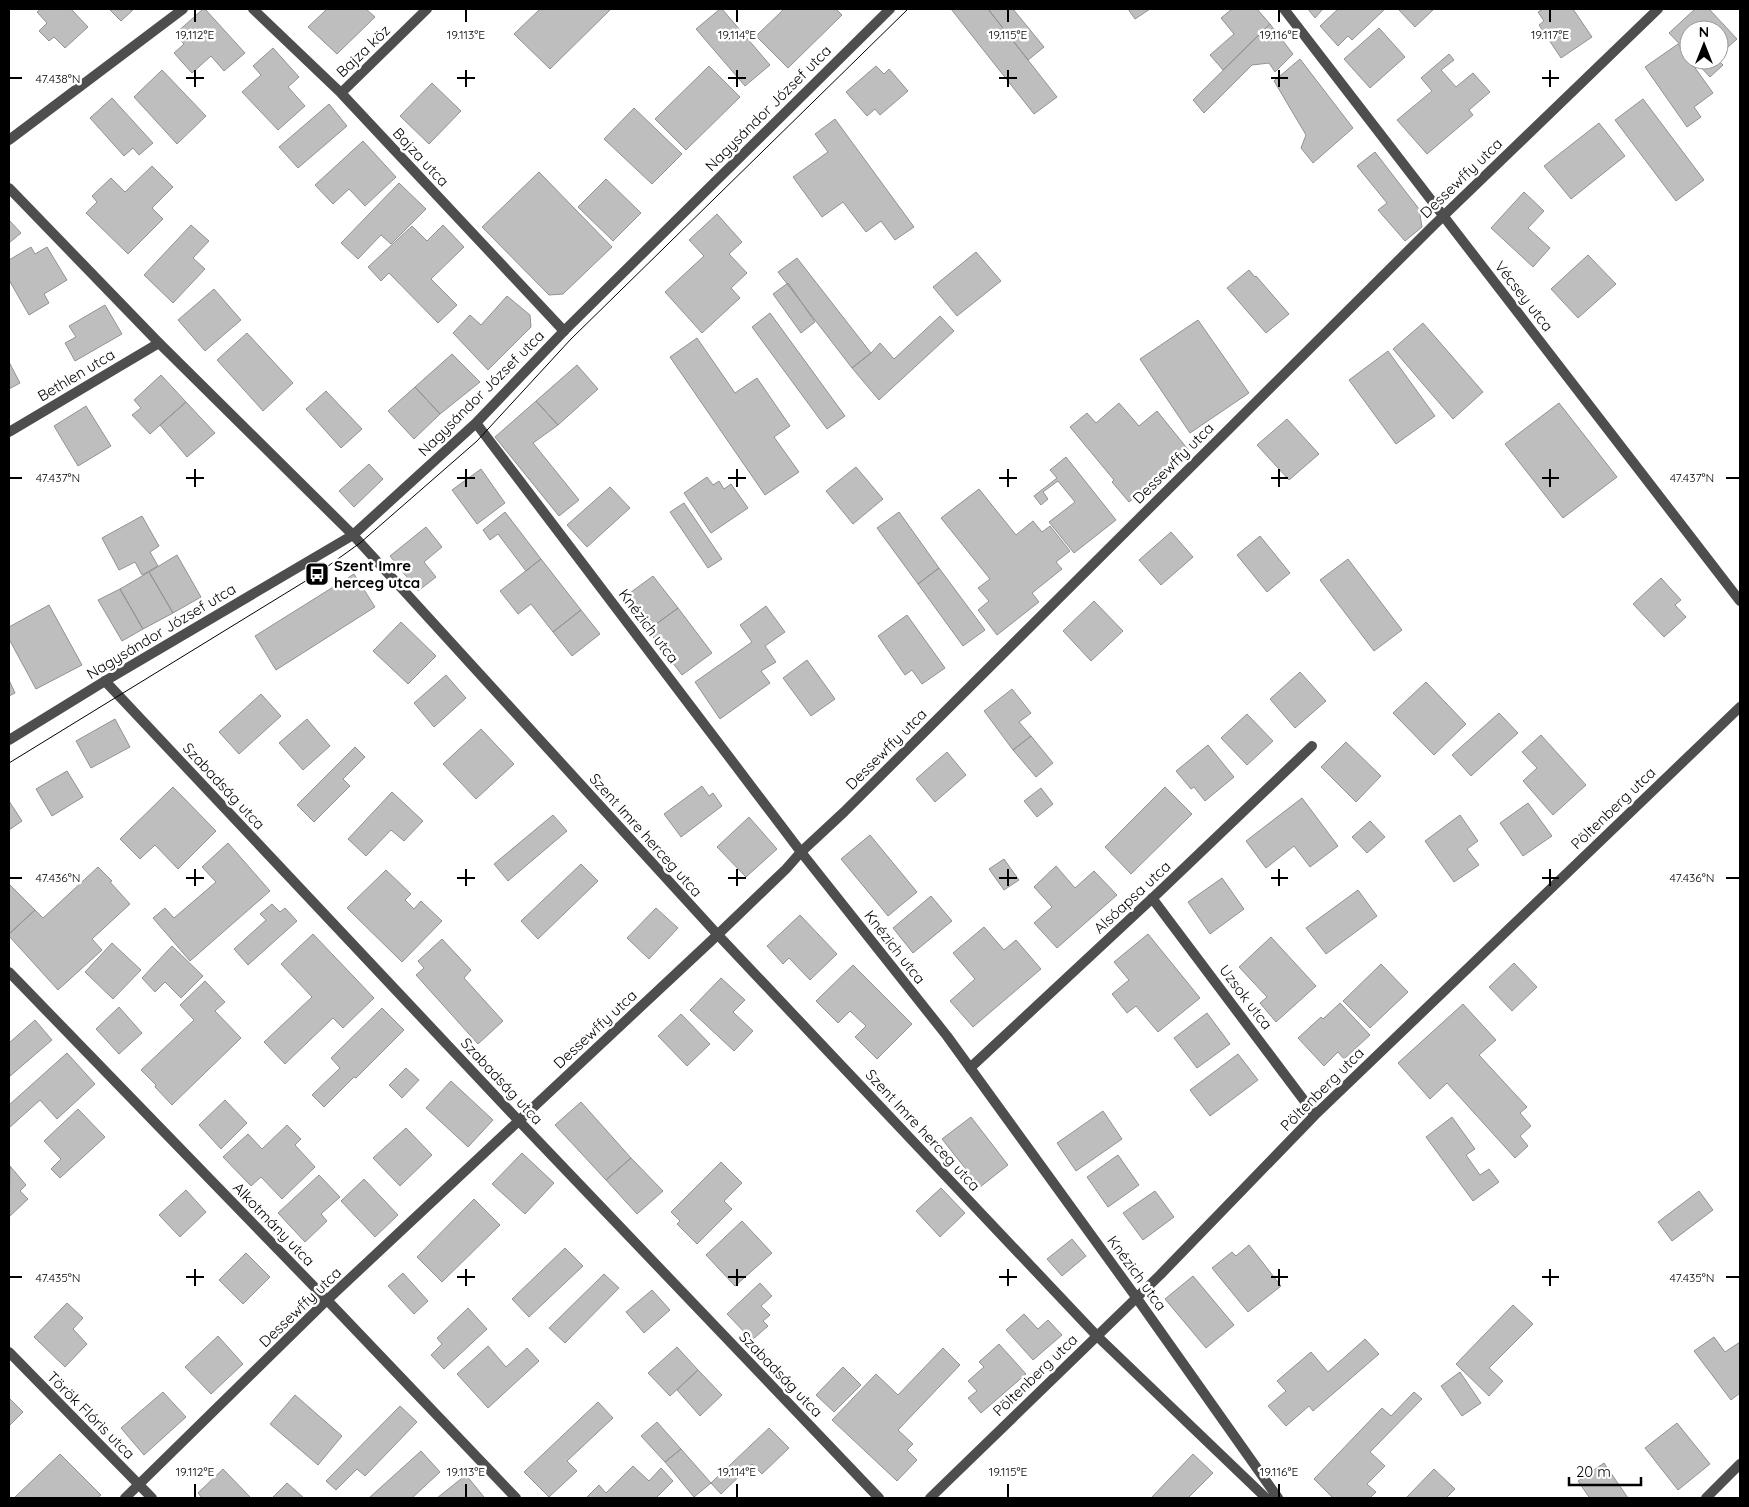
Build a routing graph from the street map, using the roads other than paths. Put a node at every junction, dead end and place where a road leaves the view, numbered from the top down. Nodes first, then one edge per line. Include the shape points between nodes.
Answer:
1 (183, 9) edge
2 (253, 9) edge
3 (427, 9) edge
4 (890, 9) edge
5 (1284, 9) edge
6 (1658, 9) edge
7 (341, 93) junction
8 (9, 140) edge
9 (9, 188) edge
10 (1443, 216) junction
11 (564, 331) junction
12 (159, 343) junction
13 (476, 423) junction
14 (9, 432) edge
15 (353, 535) junction
16 (1740, 601) edge
17 (105, 681) junction
18 (1740, 707) edge
19 (9, 740) edge
20 (1312, 746) dead end
21 (801, 852) junction
22 (1152, 898) junction
23 (718, 935) junction
24 (9, 972) edge
25 (970, 1068) junction
26 (1315, 1115) junction
27 (519, 1122) junction
28 (1136, 1297) junction
29 (327, 1300) junction
30 (1097, 1336) junction
31 (9, 1352) edge
32 (1740, 1464) edge
33 (139, 1485) junction
34 (125, 1498) edge
35 (152, 1498) edge
36 (516, 1498) edge
37 (879, 1498) edge
38 (930, 1498) edge
39 (1266, 1498) edge
40 (1278, 1498) edge
41 (1706, 1498) edge

1 - 8 street
2 - 7 street, Bajza utca
3 - 7 street, Bajza köz
4 - 11 street, Nagysándor József utca
5 - 10 street, Vécsey utca
6 - 10 street, Dessewffy utca
7 - 11 street, Bajza utca
9 - 12 street, Szent Imre herceg utca
10 - 16 street, Vécsey utca
10 - 21 street, Dessewffy utca
11 - 13 street, Nagysándor József utca
12 - 14 street, Bethlen utca
12 - 15 street, Szent Imre herceg utca
13 - 15 street, Nagysándor József utca
13 - 21 street, Knézich utca
15 - 17 street, Nagysándor József utca
15 - 23 street, Szent Imre herceg utca
17 - 19 street, Nagysándor József utca
17 - 27 street, Szabadság utca
18 - 26 street, Pöltenberg utca
20 - 22 street, Alsóapsa utca
21 - 23 street, Dessewffy utca
21 - 25 street, Knézich utca
22 - 25 street, Alsóapsa utca
22 - 26 street, Uzsok utca
23 - 27 street, Dessewffy utca
23 - 30 street, Szent Imre herceg utca
24 - 29 street, Alkotmány utca
25 - 28 street, Knézich utca
26 - 28 street, Pöltenberg utca
27 - 29 street, Dessewffy utca
27 - 37 street, Szabadság utca
28 - 30 street, Pöltenberg utca
28 - 40 street, Knézich utca
29 - 33 street, Dessewffy utca
29 - 36 street, Alkotmány utca
30 - 38 street, Pöltenberg utca
30 - 39 street, Szent Imre herceg utca
31 - 33 street, Török Flóris utca
32 - 41 street
33 - 34 street, Dessewffy utca
33 - 35 street, Török Flóris utca

